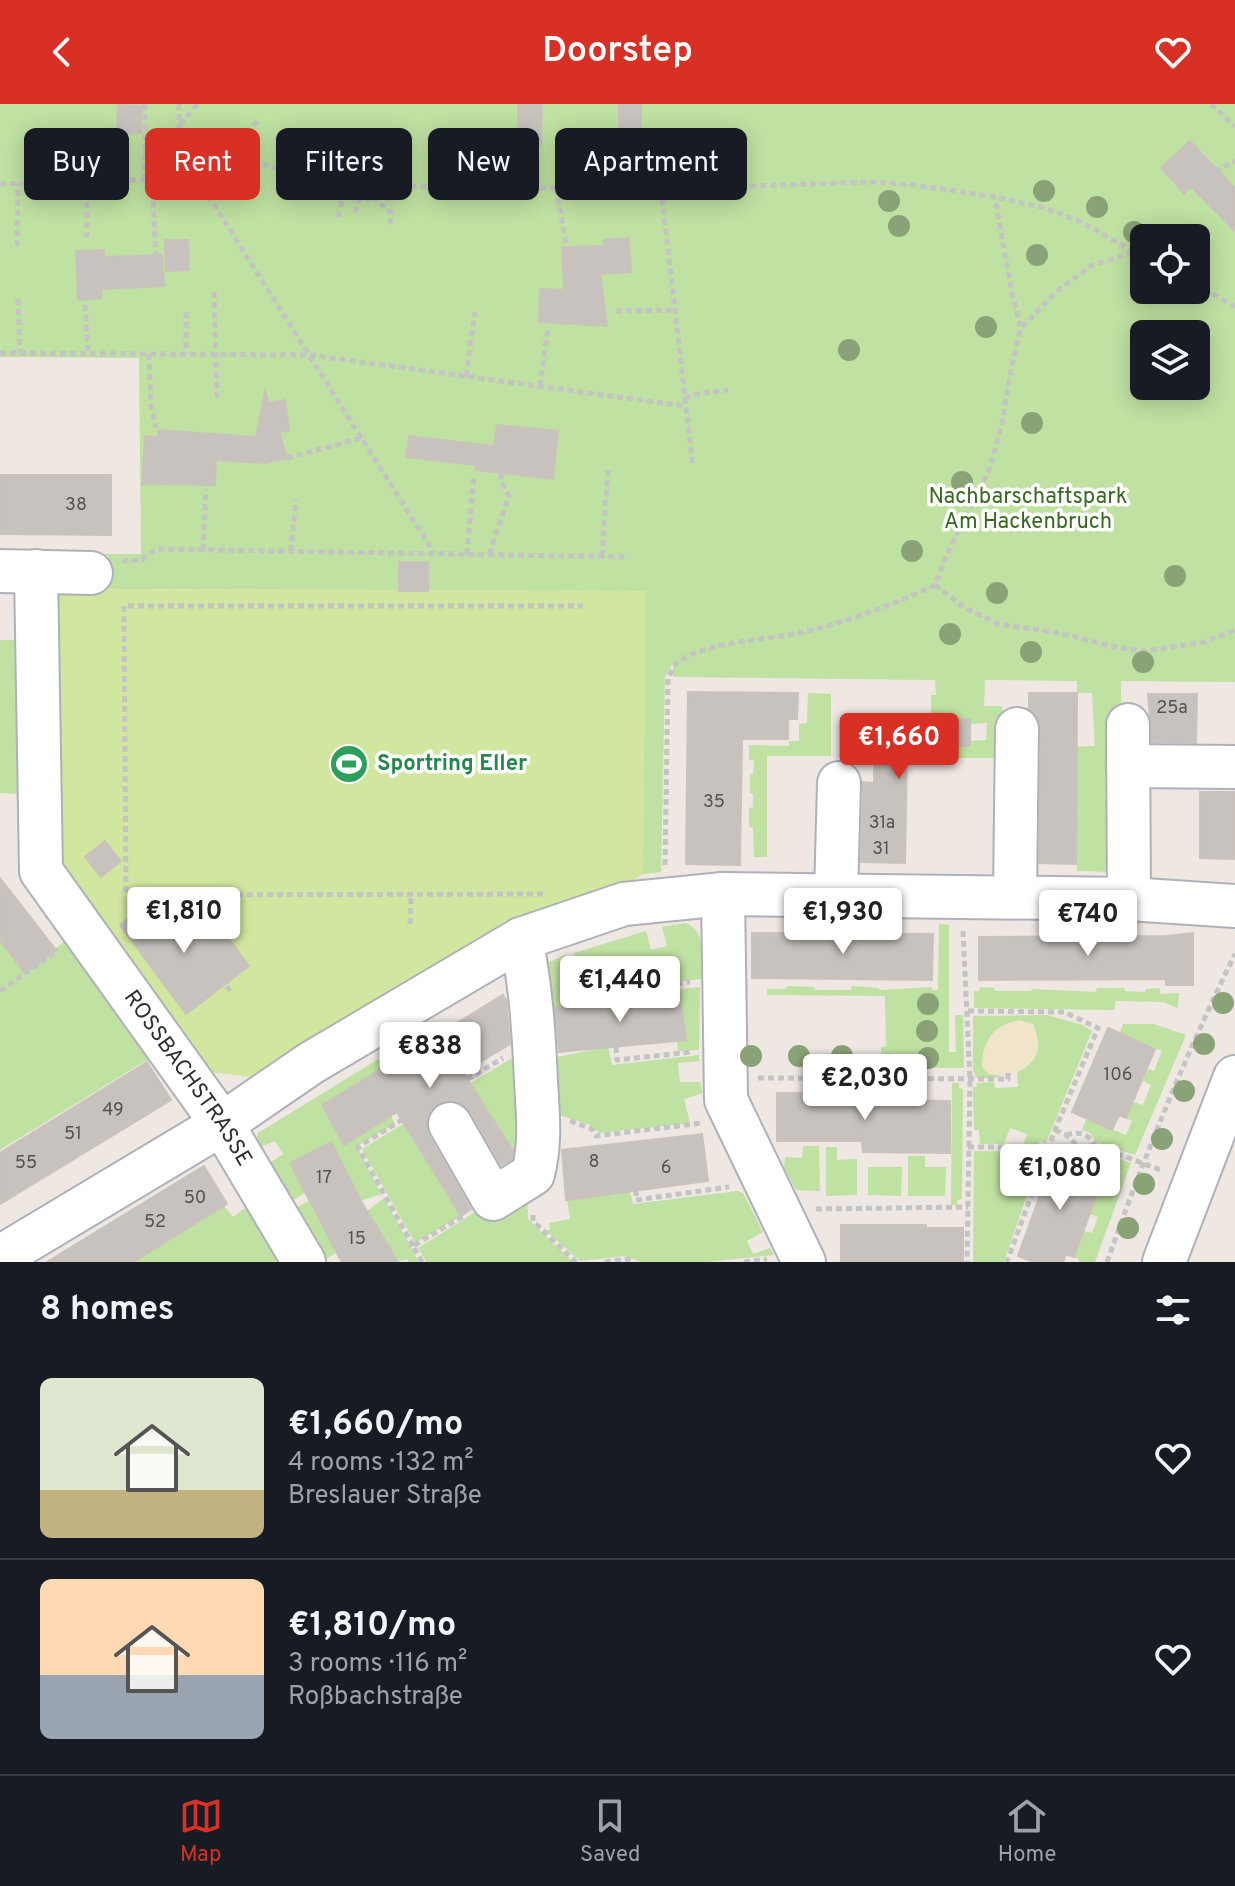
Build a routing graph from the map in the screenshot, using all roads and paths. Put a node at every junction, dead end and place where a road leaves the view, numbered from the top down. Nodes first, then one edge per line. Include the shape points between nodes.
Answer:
1 (145, 104) edge
2 (179, 104) edge
3 (198, 104) edge
4 (1211, 104) edge
5 (260, 119) dead end
6 (179, 125) joint
7 (1235, 126) edge
8 (146, 128) edge
9 (250, 128) edge
10 (1235, 161) edge
11 (1206, 176) dead end
12 (0, 184) edge
13 (18, 184) junction
14 (24, 184) edge
15 (412, 186) edge
16 (747, 186) edge
17 (555, 188) edge
18 (995, 197) junction
19 (87, 200) edge
20 (151, 200) edge
21 (211, 200) edge
22 (342, 200) edge
23 (359, 200) edge
24 (376, 200) edge
25 (558, 200) edge
26 (662, 200) edge
27 (355, 213) dead end
28 (338, 217) dead end
29 (390, 225) dead end
30 (87, 237) dead end
31 (566, 243) dead end
32 (17, 246) dead end
33 (1130, 250) edge
34 (1130, 253) edge
35 (137, 262) dead end
36 (214, 292) dead end
37 (1210, 292) edge
38 (18, 299) dead end
39 (85, 305) dead end
40 (1235, 307) edge
41 (674, 310) junction
42 (616, 311) dead end
43 (186, 312) dead end
44 (475, 312) dead end
45 (548, 328) dead end
46 (1021, 328) junction
47 (0, 353) edge
48 (20, 353) junction
49 (88, 354) junction
50 (149, 354) junction
51 (186, 354) junction
52 (215, 354) junction
53 (310, 355) junction
54 (466, 376) junction
55 (540, 386) junction
56 (728, 390) dead end
57 (217, 397) dead end
58 (685, 402) junction
59 (156, 428) dead end
60 (362, 438) junction
61 (287, 458) dead end
62 (501, 467) dead end
63 (693, 467) dead end
64 (608, 470) dead end
65 (474, 475) dead end
66 (206, 489) dead end
67 (296, 500) dead end
68 (203, 550) junction
69 (291, 551) junction
70 (434, 553) junction
71 (467, 554) junction
72 (489, 554) junction
73 (602, 556) junction
74 (629, 557) dead end
75 (18, 571) edge
76 (91, 573) joint
77 (935, 585) junction
78 (583, 606) dead end
79 (1235, 630) edge
80 (1017, 729) dead end
81 (1235, 767) edge
82 (839, 783) dead end
83 (411, 894) junction
84 (723, 894) junction
85 (164, 895) junction
86 (836, 896) junction
87 (961, 896) junction
88 (1015, 896) junction
89 (664, 898) junction
90 (1129, 899) junction
91 (1235, 906) edge
92 (557, 909) junction
93 (410, 924) dead end
94 (83, 930) junction
95 (521, 939) junction
96 (1235, 954) edge
97 (723, 979) junction
98 (643, 987) junction
99 (0, 991) edge
100 (230, 991) dead end
101 (577, 996) junction
102 (643, 999) dead end
103 (578, 1006) dead end
104 (968, 1011) junction
105 (616, 1047) dead end
106 (724, 1063) junction
107 (1008, 1073) dead end
108 (1235, 1077) edge
109 (970, 1080) junction
110 (538, 1115) junction
111 (736, 1120) junction
112 (222, 1124) junction
113 (450, 1124) dead end
114 (660, 1128) junction
115 (1055, 1130) junction
116 (1066, 1135) junction
117 (596, 1136) junction
118 (662, 1139) dead end
119 (1095, 1145) junction
120 (597, 1146) dead end
121 (968, 1147) junction
122 (1043, 1161) junction
123 (1142, 1163) junction
124 (533, 1174) junction
125 (758, 1179) junction
126 (1193, 1182) junction
127 (636, 1190) dead end
128 (493, 1199) junction
129 (968, 1207) junction
130 (0, 1257) edge
131 (304, 1262) edge
132 (422, 1262) edge
133 (576, 1262) edge
134 (605, 1262) edge
135 (633, 1262) edge
136 (804, 1262) edge
137 (967, 1262) edge
138 (1007, 1262) edge
139 (1107, 1262) edge
140 (1164, 1262) edge

1 - 8 path
2 - 6 path
3 - 6 path
4 - 7 path
5 - 9 path
10 - 11 path
12 - 13 path
13 - 14 path
13 - 32 path
15 - 17 path
16 - 18 path via 872,182
18 - 33 path via 1079,221
18 - 46 path
19 - 30 path
20 - 35 path via 156,258
21 - 53 path
22 - 28 path
23 - 27 path
24 - 29 path via 391,213
25 - 31 path
26 - 41 path
34 - 46 path via 1091,266
36 - 52 path
37 - 40 path
38 - 48 path
39 - 49 path
41 - 42 path
41 - 58 path
43 - 51 path
44 - 54 path
45 - 55 path
46 - 77 path via 990,468
47 - 48 path
48 - 49 path
49 - 50 path
50 - 51 path
50 - 59 path
51 - 52 path
52 - 53 path
52 - 57 path
53 - 54 path
53 - 60 path
54 - 55 path
55 - 58 path
56 - 58 path via 691,395
58 - 63 path
60 - 61 path
60 - 70 path
62 - 72 path via 509,496
64 - 73 path
65 - 71 path
66 - 68 path
67 - 69 path
68 - 69 path
68 - 76 path via 157,549 142,560 98,560
69 - 70 path
70 - 71 path
71 - 72 path
72 - 73 path
73 - 74 path
75 - 76 street
75 - 94 street, ROSSBACHSTRASSE via 41,871
77 - 79 path via 998,624 1113,647 1146,651 1204,642
77 - 89 path via 808,631 716,647 675,665 668,679
78 - 85 path via 124,606 126,895
80 - 88 street
81 - 90 street via 1128,746
82 - 86 street
83 - 85 path
83 - 92 path
83 - 93 path
84 - 86 street
84 - 89 street
84 - 97 street
85 - 100 path
86 - 87 street
87 - 88 street
87 - 104 path
88 - 90 street
89 - 92 street
90 - 91 street
92 - 95 street
92 - 101 path
94 - 99 path
94 - 112 street, ROSSBACHSTRASSE
95 - 110 street
95 - 112 street via 311,1063
96 - 123 path
97 - 98 path
97 - 106 street
98 - 101 path
98 - 102 path
101 - 103 path
104 - 109 path
104 - 115 path via 1064,1012 1098,1028
105 - 106 path via 617,1060
106 - 109 path
106 - 111 street via 726,1100
107 - 109 path via 1008,1079
108 - 126 street
109 - 121 path
110 - 117 path via 577,1123
110 - 124 street via 540,1149
111 - 114 path
111 - 125 street
112 - 130 street
112 - 131 street, ROSSBACHSTRASSE
113 - 128 street
114 - 117 path
114 - 118 path
115 - 116 path
115 - 122 path
116 - 119 path via 1080,1148
116 - 119 path via 1086,1134
117 - 120 path
119 - 123 path
121 - 122 path via 1001,1147
121 - 129 path
122 - 138 path
123 - 126 path
123 - 139 path
124 - 128 street
124 - 133 path via 533,1221
125 - 127 path via 636,1200
125 - 129 path
125 - 136 street
126 - 140 street
128 - 132 path via 413,1246
129 - 137 path
134 - 135 path

